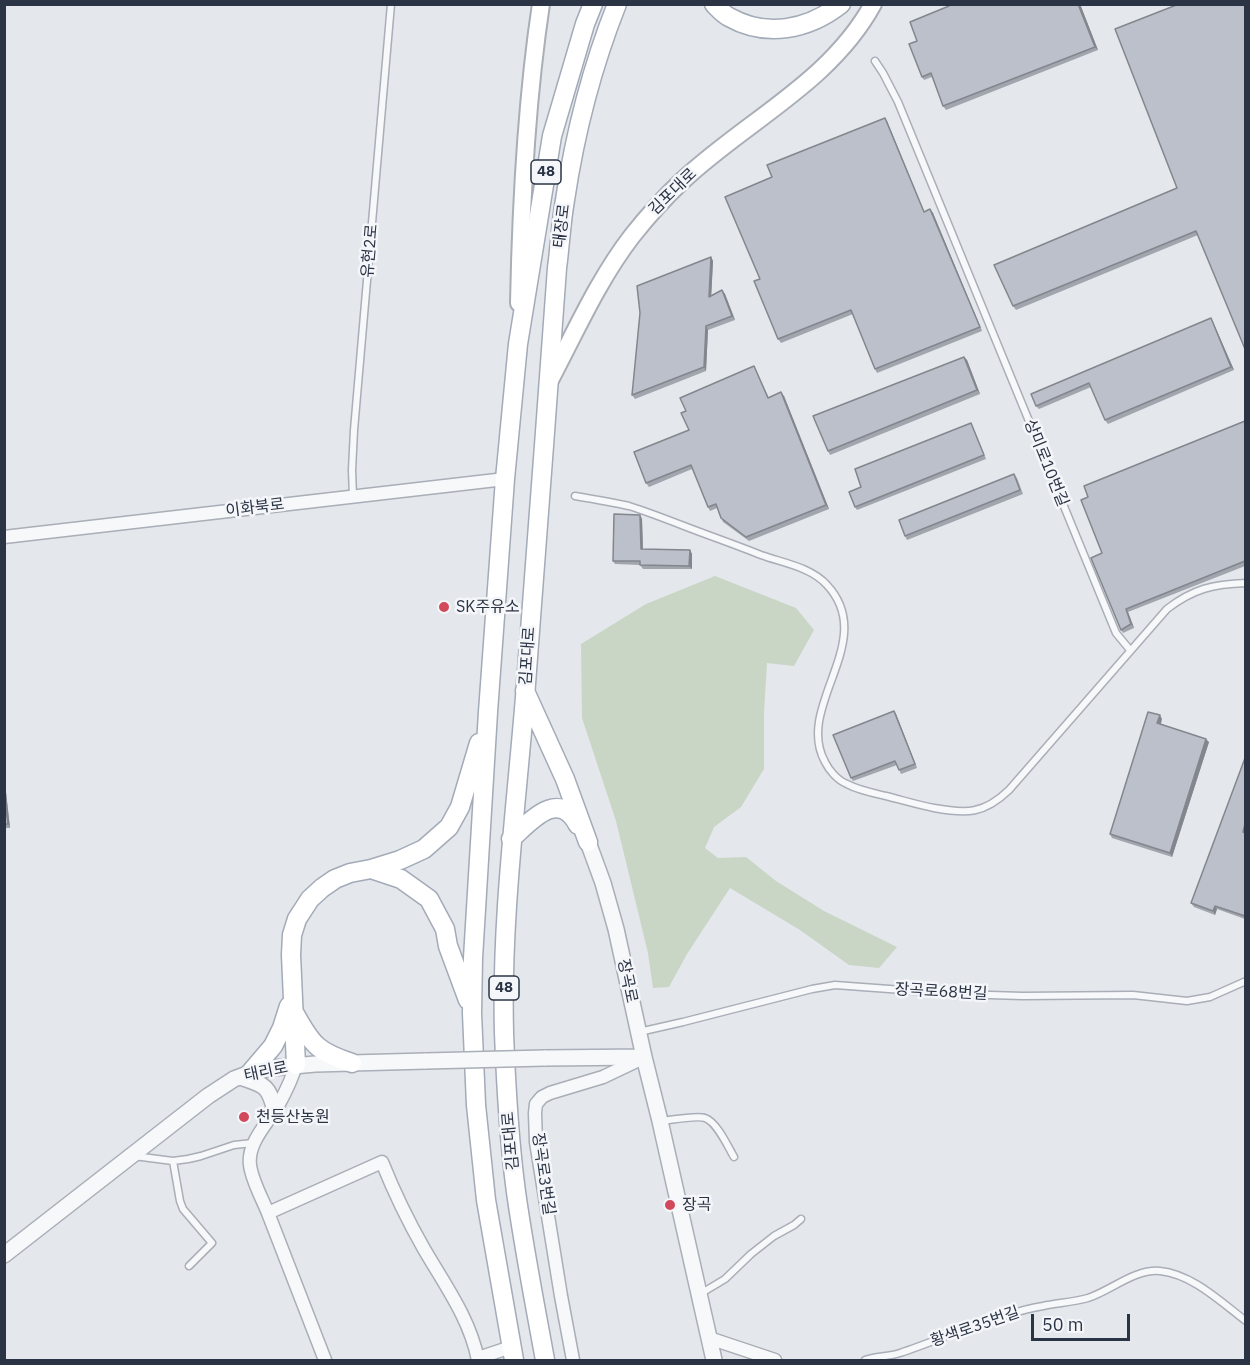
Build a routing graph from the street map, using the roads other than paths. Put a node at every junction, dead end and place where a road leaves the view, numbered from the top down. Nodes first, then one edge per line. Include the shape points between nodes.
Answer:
1 (391, 4) edge
2 (541, 4) edge
3 (593, 4) edge
4 (617, 4) edge
5 (714, 4) edge
6 (841, 4) edge
7 (873, 4) edge
8 (875, 61) dead end
9 (518, 344) junction
10 (548, 383) junction
11 (506, 479) junction
12 (575, 496) dead end
13 (353, 497) junction
14 (4, 537) edge
15 (1245, 583) edge
16 (1130, 650) junction
17 (525, 691) junction
18 (488, 712) junction
19 (511, 839) junction
20 (588, 842) junction
21 (371, 869) junction
22 (1245, 981) edge
23 (293, 1003) junction
24 (472, 1013) junction
25 (638, 1032) junction
26 (644, 1057) junction
27 (352, 1063) junction
28 (296, 1065) junction
29 (245, 1075) junction
30 (275, 1111) junction
31 (660, 1121) junction
32 (254, 1143) junction
33 (131, 1155) junction
34 (734, 1157) dead end
35 (173, 1161) junction
36 (268, 1213) junction
37 (801, 1219) dead end
38 (4, 1255) edge
39 (189, 1266) dead end
40 (700, 1295) junction
41 (1245, 1321) edge
42 (709, 1338) junction
43 (512, 1354) edge
44 (478, 1359) edge
45 (325, 1360) edge
46 (545, 1360) edge
47 (573, 1360) edge
48 (714, 1360) edge
49 (775, 1360) edge
50 (865, 1360) edge

1 - 13 lane, 유현2로 via 354,430
2 - 9 main road, 김포대로 via 529,103
3 - 9 main road, 태장로 / 48 via 552,136
4 - 10 main road, 태장로 / 48 via 575,143 562,224
5 - 6 main road via 728,16 755,27 778,30 802,25
7 - 10 main road, 김포대로 via 838,53 689,175 655,208 611,268
8 - 16 lane, 상미로10번길 via 894,94 1116,633
9 - 11 main road, 김포대로 / 48
10 - 17 main road, 김포대로 / 48
11 - 13 street, 이화북로
11 - 18 main road, 김포대로 / 48
12 - 16 lane via 646,512 815,574 826,583 840,605 844,637 818,725 817,741 827,767 846,784 867,791 959,812 989,806 1027,770
13 - 14 street, 이화북로
15 - 16 lane via 1205,587 1181,598
17 - 19 main road, 김포대로 / 48
17 - 20 main road via 561,769
18 - 21 main road via 460,807 449,827 424,849
18 - 24 main road, 김포대로 / 48
19 - 20 main road via 538,814 558,808 575,818
19 - 46 main road, 김포대로 / 48 via 504,966 509,1118 516,1190
20 - 25 street, 장곡로 via 616,929
21 - 23 main road via 334,879 310,899 297,919 291,955
21 - 24 main road via 401,879 429,899 445,929
22 - 25 lane, 장곡로68번길 via 1210,997 1186,1001 1133,995 957,994 835,985
23 - 27 main road via 304,1031 315,1045
23 - 28 main road
23 - 29 main road via 278,1038
24 - 43 main road, 김포대로 / 48 via 486,1200
25 - 26 street, 장곡로
26 - 27 street, bridge
26 - 31 street, 장곡로
26 - 47 street, 장곡로3번길 via 603,1077 550,1093 536,1104 536,1142
27 - 28 street
28 - 29 street, 태리로
28 - 30 street, 태리로
29 - 30 street via 265,1087
29 - 33 street, 태리로 via 220,1087
30 - 32 street, 태리로
31 - 34 lane via 706,1118 717,1128
31 - 40 street, 장곡로
32 - 35 lane
32 - 36 street, 태리로 via 249,1163
33 - 35 lane
33 - 38 street, 태리로
35 - 39 lane via 183,1209 212,1243
36 - 44 street via 382,1162 410,1223 468,1325
36 - 45 street, 태리로
37 - 40 lane
40 - 42 street, 장곡로
41 - 50 lane, 황색로35번길 via 1189,1280 1150,1271 1091,1297 1007,1315 897,1354
42 - 48 street, 장곡로
42 - 49 street
43 - 44 street

